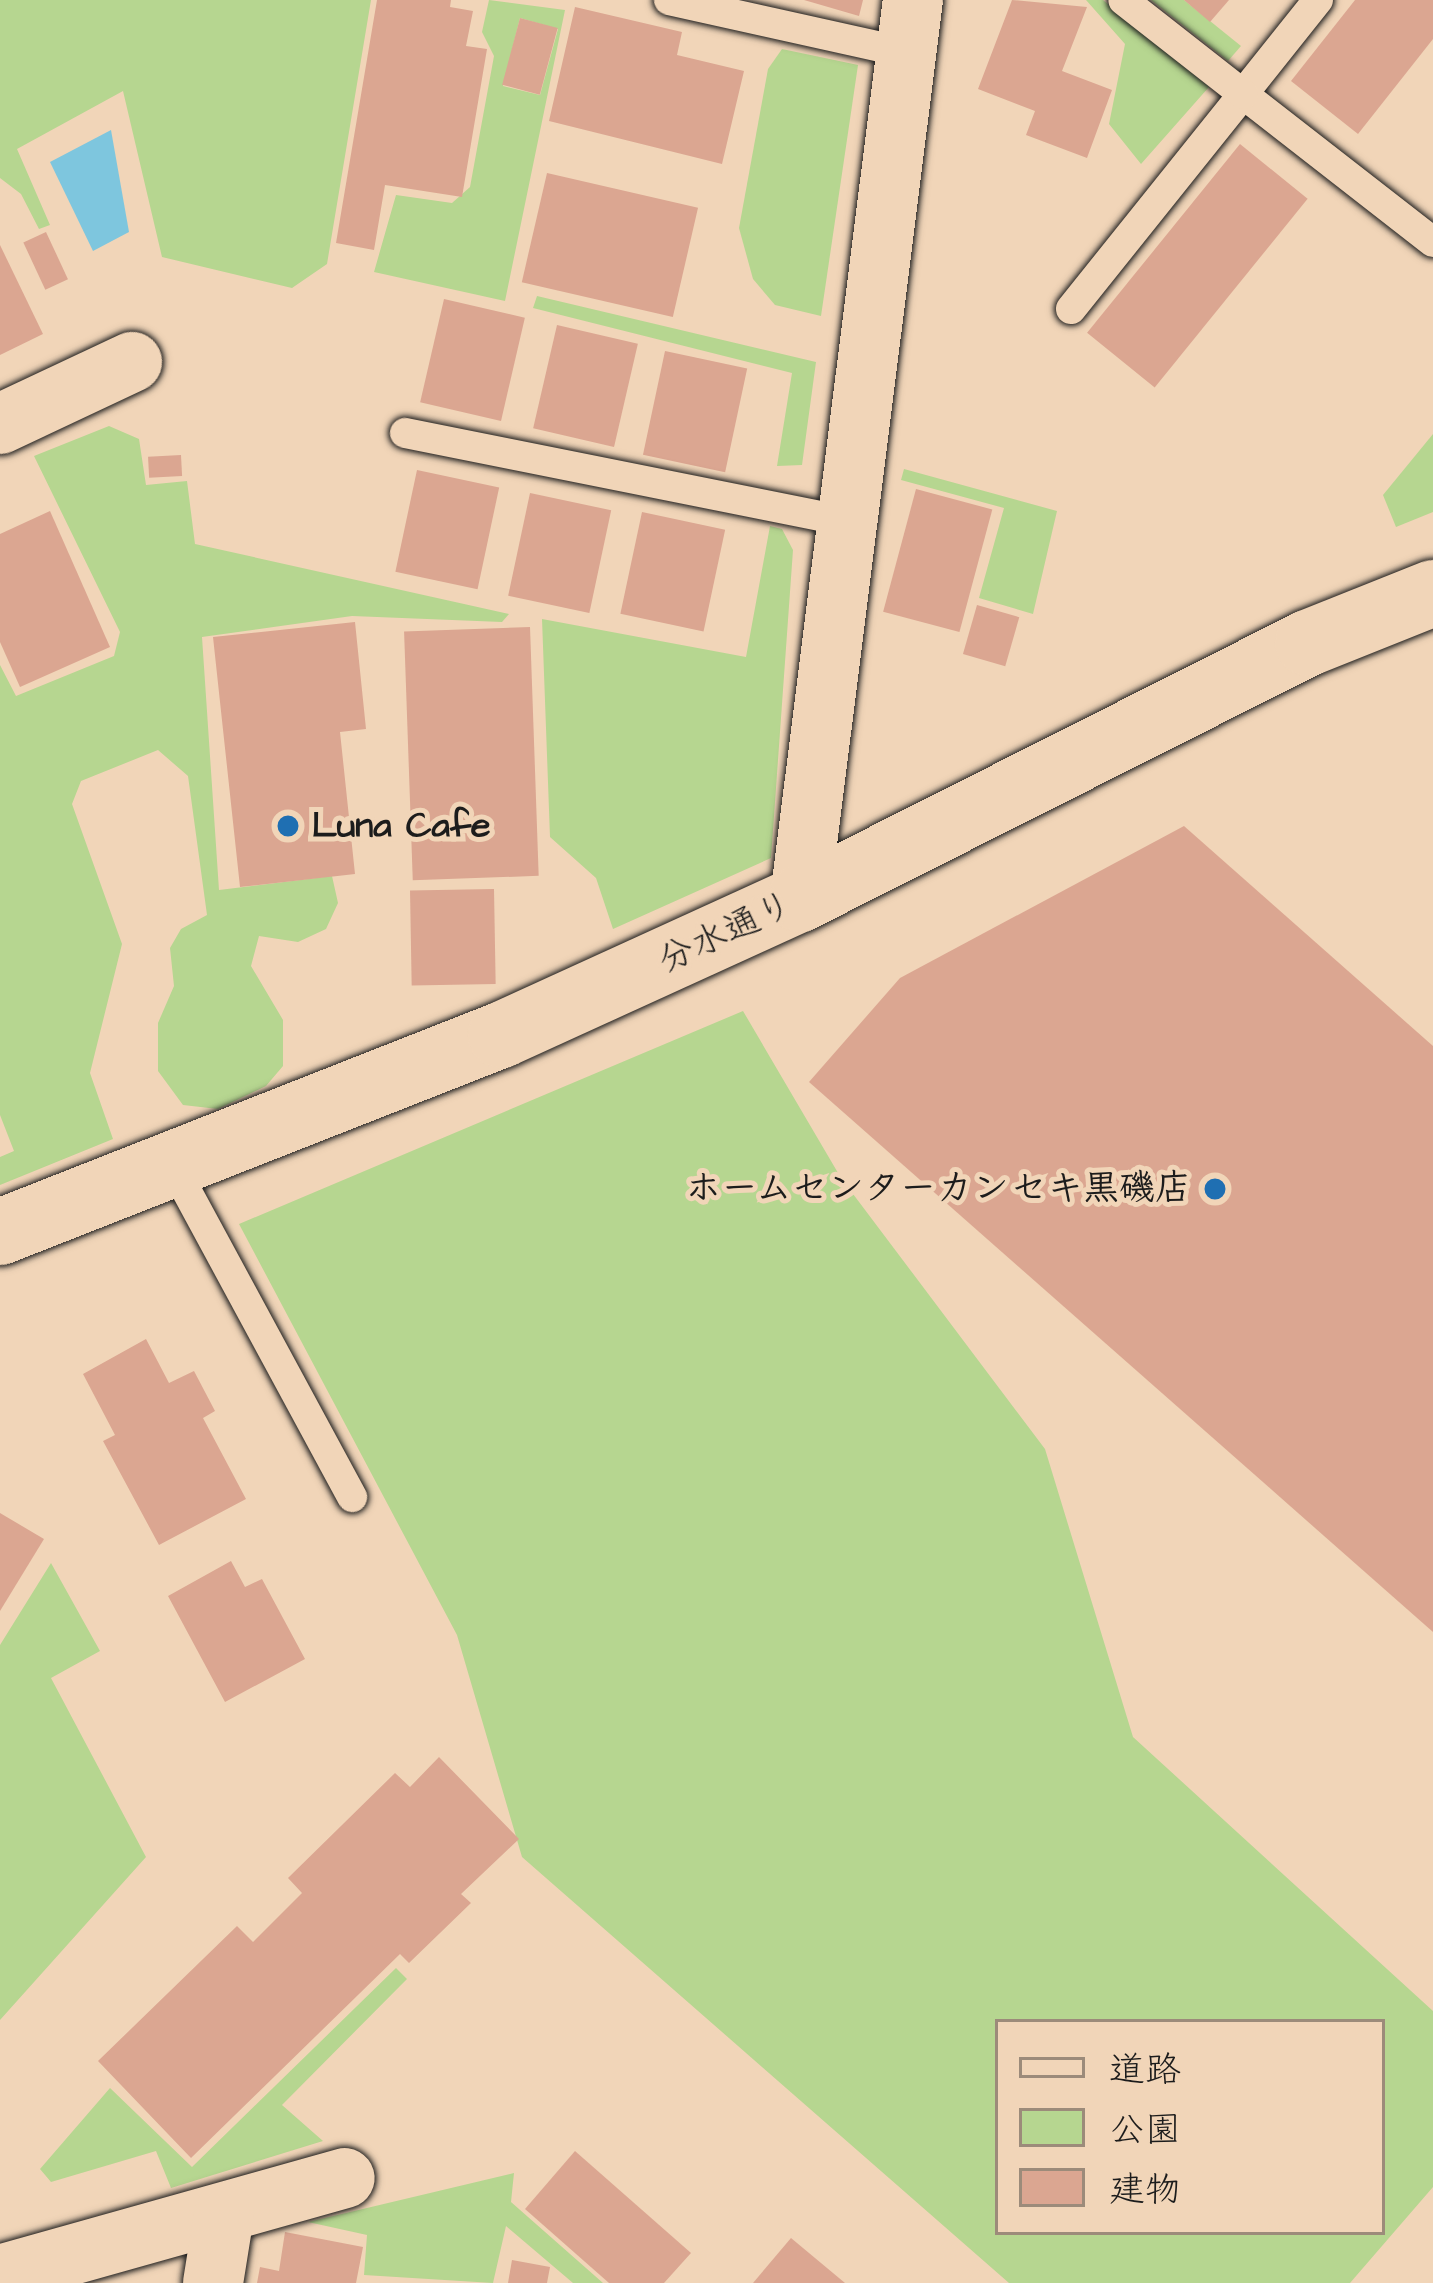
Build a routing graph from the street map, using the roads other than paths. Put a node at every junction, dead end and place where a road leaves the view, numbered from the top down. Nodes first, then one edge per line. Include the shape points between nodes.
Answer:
1 (669, 0) edge
2 (1123, 0) edge
3 (1318, 0) edge
4 (911, 27) edge
5 (1243, 94) junction
6 (1433, 242) edge
7 (1071, 309) dead end
8 (133, 362) dead end
9 (0, 424) edge
10 (405, 434) dead end
11 (849, 522) junction
12 (1433, 593) edge
13 (800, 899) junction
14 (171, 1162) junction
15 (0, 1232) edge
16 (352, 1497) dead end
17 (345, 2178) dead end
18 (224, 2214) junction
19 (0, 2275) edge
20 (213, 2283) edge

1 - 4 lane
2 - 5 lane
3 - 5 lane
4 - 11 street
5 - 6 lane
5 - 7 lane
8 - 9 street
10 - 11 lane
11 - 13 street
12 - 13 street, 分水通り via 1308,643
13 - 14 street, 分水通り via 501,1035
14 - 15 street, 分水通り
14 - 16 lane
17 - 18 street
18 - 19 street
18 - 20 street

